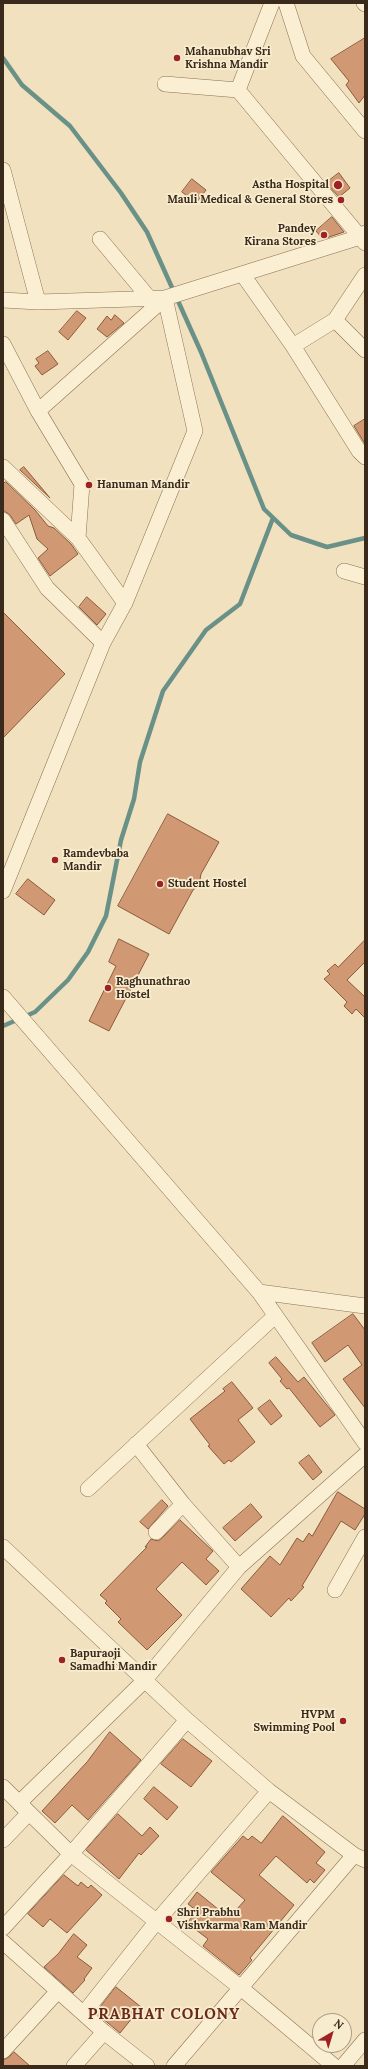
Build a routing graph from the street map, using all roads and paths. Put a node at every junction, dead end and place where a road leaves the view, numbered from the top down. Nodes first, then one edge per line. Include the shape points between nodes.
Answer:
1 (272, 3) edge
2 (286, 3) edge
3 (165, 84) dead end
4 (238, 90) junction
5 (365, 132) edge
6 (3, 170) edge
7 (363, 238) edge
8 (100, 240) dead end
9 (243, 275) junction
10 (365, 275) edge
11 (168, 297) junction
12 (150, 299) junction
13 (3, 300) edge
14 (38, 302) junction
15 (336, 320) junction
16 (3, 344) edge
17 (293, 346) junction
18 (365, 350) edge
19 (38, 411) junction
20 (365, 457) edge
21 (3, 467) edge
22 (3, 520) edge
23 (78, 538) junction
24 (344, 571) dead end
25 (365, 577) edge
26 (125, 603) junction
27 (103, 642) junction
28 (3, 891) edge
29 (3, 997) edge
30 (259, 1292) junction
31 (365, 1306) edge
32 (275, 1316) junction
33 (365, 1443) edge
34 (136, 1444) junction
35 (365, 1455) edge
36 (88, 1489) dead end
37 (183, 1504) junction
38 (156, 1532) dead end
39 (365, 1537) edge
40 (3, 1547) edge
41 (238, 1567) junction
42 (335, 1590) dead end
43 (144, 1681) junction
44 (187, 1720) junction
45 (3, 1787) edge
46 (269, 1791) junction
47 (29, 1813) junction
48 (3, 1840) edge
49 (71, 1854) junction
50 (360, 1857) edge
51 (157, 1921) junction
52 (3, 1928) edge
53 (3, 1942) edge
54 (241, 1988) junction
55 (58, 1991) junction
56 (84, 2014) junction
57 (104, 2032) junction
58 (365, 2040) edge
59 (3, 2051) edge
60 (74, 2066) edge
61 (147, 2066) edge
62 (174, 2066) edge
63 (334, 2066) edge
64 (343, 2066) edge

1 - 4 street
2 - 5 street via 303,56
3 - 4 street
4 - 7 street
6 - 14 street
7 - 9 street
8 - 12 street
9 - 11 street
9 - 17 street
10 - 15 street
11 - 12 street
11 - 19 street
11 - 26 street via 195,431
12 - 14 street
13 - 14 street
15 - 17 street
15 - 18 street
16 - 19 street
17 - 20 street
19 - 23 street via 82,484
21 - 23 street
22 - 27 street via 46,588
23 - 26 street
24 - 25 street
26 - 27 street
27 - 28 street
29 - 30 street
30 - 31 street
30 - 32 street
32 - 33 street
32 - 34 street
34 - 36 street
34 - 37 street
35 - 41 street
37 - 38 street
37 - 41 street
39 - 42 street
40 - 43 street
41 - 43 street
43 - 44 street
43 - 47 street via 19,1802
44 - 46 street
44 - 49 street
45 - 47 street
46 - 50 street
46 - 51 street
47 - 48 street
47 - 49 street
49 - 51 street
49 - 52 street
50 - 54 street
51 - 54 street
51 - 56 street
53 - 55 street
54 - 62 street
54 - 63 street
55 - 56 street
55 - 59 street
56 - 57 street
57 - 60 street
57 - 61 street
58 - 64 street

